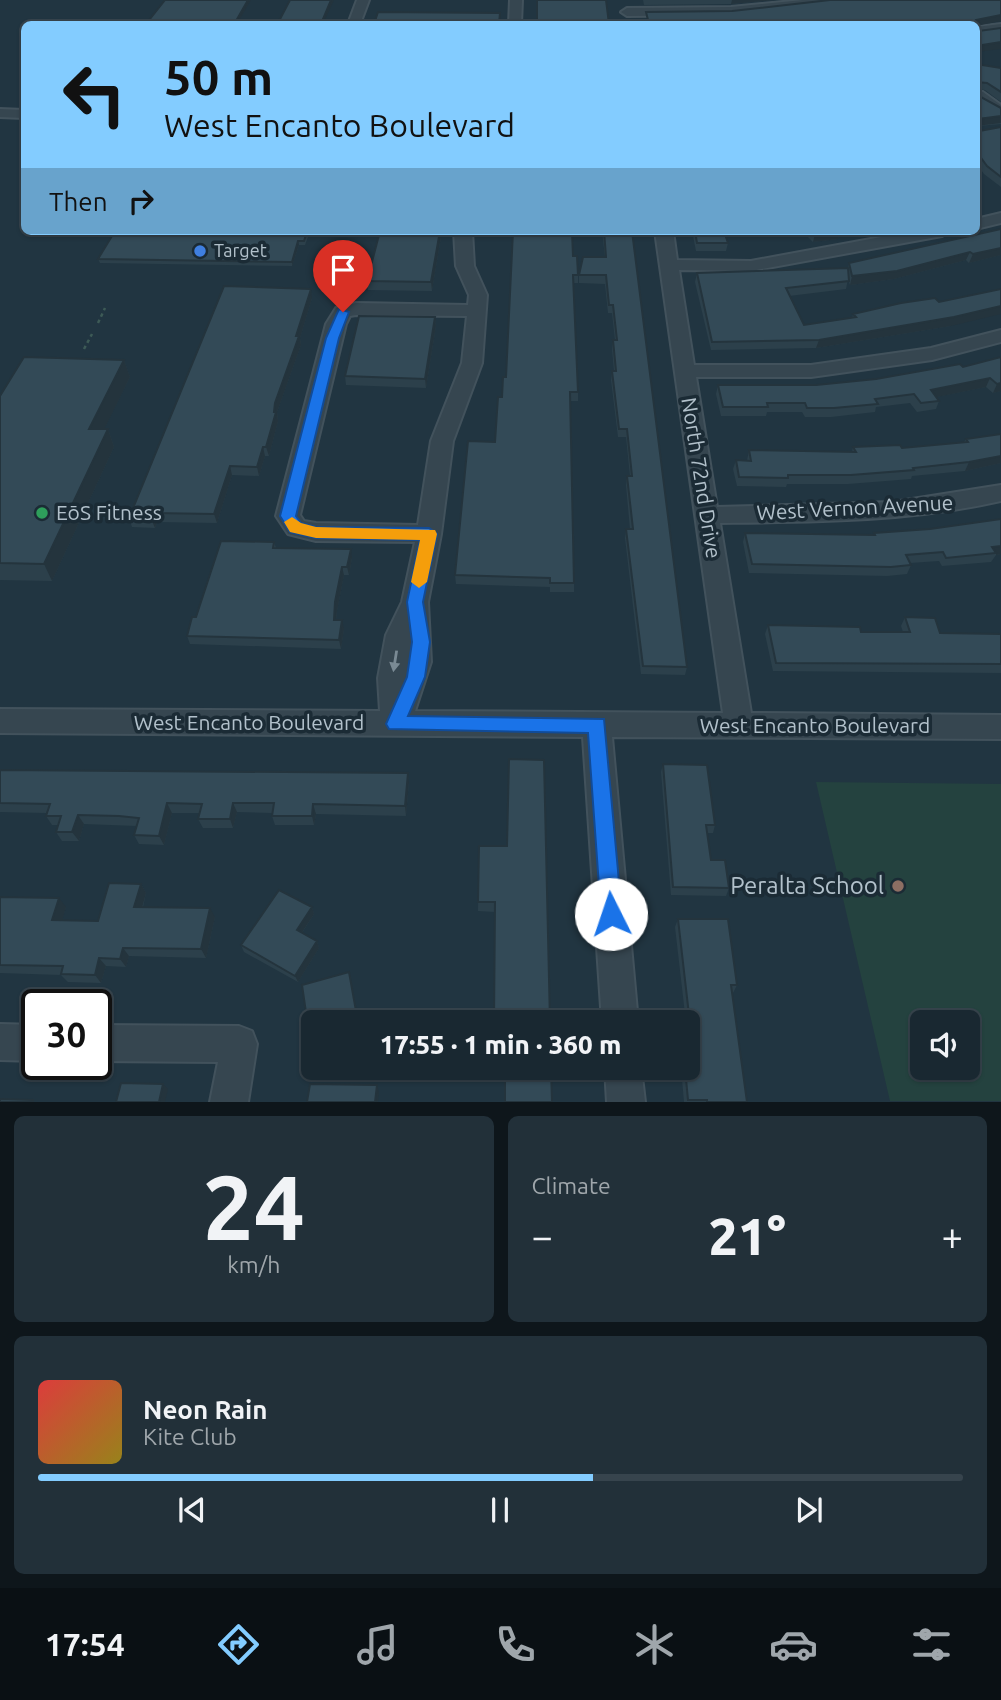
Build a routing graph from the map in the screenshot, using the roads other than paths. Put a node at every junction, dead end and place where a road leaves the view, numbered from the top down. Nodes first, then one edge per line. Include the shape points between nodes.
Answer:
1 (363, 0) edge
2 (516, 0) edge
3 (837, 0) edge
4 (627, 12) edge
5 (355, 21) edge
6 (515, 21) edge
7 (1001, 27) edge
8 (980, 30) edge
9 (980, 96) edge
10 (1001, 112) edge
11 (0, 113) edge
12 (21, 114) edge
13 (1001, 218) edge
14 (980, 222) edge
15 (463, 235) edge
16 (664, 235) edge
17 (893, 235) edge
18 (869, 237) edge
19 (668, 265) junction
20 (477, 311) junction
21 (1001, 336) edge
22 (683, 371) junction
23 (1001, 493) edge
24 (708, 515) junction
25 (429, 534) junction
26 (0, 722) edge
27 (396, 724) junction
28 (597, 725) junction
29 (738, 726) junction
30 (1001, 727) edge
31 (619, 1010) edge
32 (0, 1042) edge
33 (21, 1043) edge
34 (112, 1043) edge
35 (624, 1080) edge
36 (229, 1101) edge
37 (626, 1101) edge

1 - 5 street
2 - 6 street
3 - 4 street via 731,11
7 - 8 street
9 - 10 street
11 - 12 street
13 - 14 street
15 - 20 street via 465,266 478,295
16 - 19 street, North 72nd Drive
17 - 18 street
18 - 19 street via 751,266
19 - 22 street, North 72nd Drive
20 - 25 street via 472,363 442,441
20 - 25 street via 343,312 288,516 296,528 316,532
21 - 22 street via 932,354 811,370
22 - 24 street, North 72nd Drive
23 - 24 street, West Vernon Avenue via 966,502 853,512
24 - 29 street, North 72nd Drive
25 - 27 street via 415,602 421,642 416,677
26 - 27 street, West Encanto Boulevard
27 - 28 street, West Encanto Boulevard
28 - 29 street, West Encanto Boulevard
28 - 31 street
29 - 30 street, West Encanto Boulevard
32 - 33 street
34 - 36 street via 239,1044
35 - 37 street

